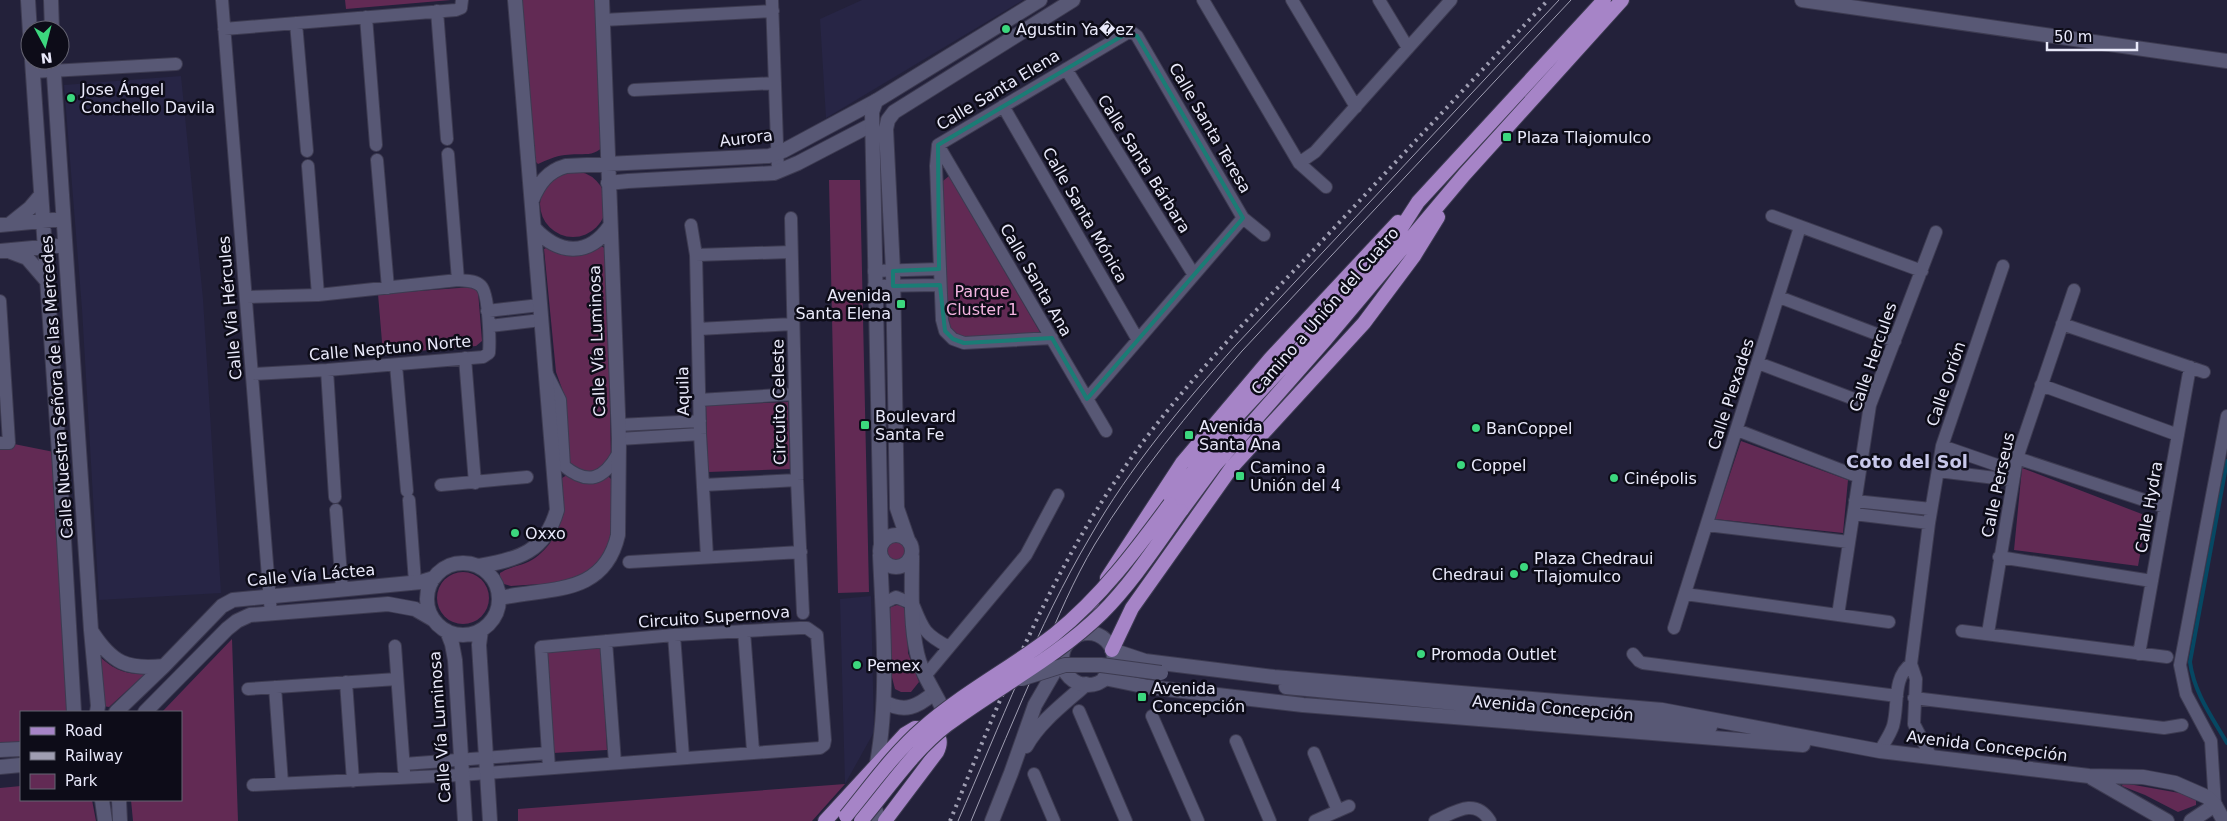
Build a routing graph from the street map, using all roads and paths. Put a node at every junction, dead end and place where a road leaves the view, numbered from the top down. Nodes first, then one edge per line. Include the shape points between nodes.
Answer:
1 (28, 0) edge
2 (54, 0) edge
3 (222, 0) edge
4 (515, 0) edge
5 (602, 0) edge
6 (1040, 0) edge
7 (1073, 0) edge
8 (1202, 0) edge
9 (1292, 0) edge
10 (1379, 0) edge
11 (1451, 0) edge
12 (1604, 0) edge
13 (1622, 0) edge
14 (1802, 0) edge
15 (461, 4) edge
16 (773, 6) edge
17 (437, 11) junction
18 (366, 17) junction
19 (29, 20) edge
20 (53, 20) edge
21 (603, 20) junction
22 (296, 23) junction
23 (224, 29) junction
24 (1133, 33) joint
25 (1408, 48) junction
26 (2227, 61) edge
27 (176, 64) dead end
28 (70, 66) edge
29 (1066, 69) junction
30 (32, 70) edge
31 (53, 70) edge
32 (775, 83) junction
33 (634, 90) dead end
34 (876, 101) junction
35 (1003, 106) junction
36 (1356, 107) junction
37 (871, 125) junction
38 (447, 139) dead end
39 (376, 145) dead end
40 (938, 145) junction
41 (307, 151) dead end
42 (778, 153) junction
43 (448, 154) dead end
44 (377, 160) dead end
45 (1299, 163) junction
46 (608, 165) junction
47 (308, 166) dead end
48 (778, 172) junction
49 (1464, 175) junction
50 (608, 184) junction
51 (1326, 187) dead end
52 (41, 195) junction
53 (532, 202) junction
54 (1418, 202) junction
55 (1772, 216) dead end
56 (791, 218) dead end
57 (1243, 218) junction
58 (63, 219) junction
59 (42, 222) junction
60 (5, 225) edge
61 (691, 225) dead end
62 (610, 226) junction
63 (1800, 227) junction
64 (534, 228) junction
65 (1936, 232) dead end
66 (1264, 235) dead end
67 (65, 244) junction
68 (44, 247) junction
69 (3, 251) edge
70 (791, 252) junction
71 (696, 256) junction
72 (2003, 266) dead end
73 (939, 269) junction
74 (874, 271) junction
75 (893, 271) junction
76 (1922, 271) junction
77 (1194, 275) junction
78 (458, 280) junction
79 (47, 281) junction
80 (940, 285) junction
81 (874, 286) junction
82 (893, 286) junction
83 (388, 288) junction
84 (2074, 290) dead end
85 (318, 295) junction
86 (1779, 297) junction
87 (246, 298) junction
88 (0, 301) edge
89 (540, 305) junction
90 (487, 311) junction
91 (541, 320) junction
92 (793, 324) junction
93 (2062, 324) junction
94 (490, 326) junction
95 (698, 329) junction
96 (1052, 338) junction
97 (1138, 340) junction
98 (1895, 341) junction
99 (464, 358) junction
100 (1758, 363) junction
101 (396, 365) junction
102 (2190, 367) junction
103 (2, 369) edge
104 (326, 370) junction
105 (546, 372) junction
106 (2204, 372) dead end
107 (252, 374) junction
108 (2041, 385) junction
109 (795, 394) junction
110 (1087, 399) junction
111 (699, 400) junction
112 (1870, 406) junction
113 (2227, 416) edge
114 (700, 420) junction
115 (1736, 430) junction
116 (1106, 431) dead end
117 (618, 432) junction
118 (700, 434) junction
119 (2178, 435) junction
120 (4, 443) edge
121 (1942, 446) junction
122 (618, 454) junction
123 (2017, 458) junction
124 (1938, 471) junction
125 (2013, 476) junction
126 (527, 477) dead end
127 (1859, 477) junction
128 (797, 480) junction
129 (475, 482) junction
130 (704, 484) junction
131 (441, 485) dead end
132 (1058, 495) dead end
133 (335, 497) dead end
134 (1855, 500) junction
135 (1176, 507) junction
136 (2165, 507) junction
137 (1931, 508) junction
138 (336, 510) dead end
139 (1854, 514) junction
140 (1928, 523) junction
141 (1707, 525) junction
142 (908, 540) junction
143 (1849, 542) junction
144 (880, 550) junction
145 (801, 552) junction
146 (707, 556) junction
147 (912, 556) junction
148 (2000, 557) junction
149 (629, 562) dead end
150 (479, 566) junction
151 (434, 578) junction
152 (2152, 581) junction
153 (416, 582) junction
154 (342, 589) junction
155 (1685, 594) junction
156 (270, 596) junction
157 (500, 598) junction
158 (882, 604) junction
159 (913, 604) junction
160 (803, 613) dead end
161 (271, 614) junction
162 (1838, 615) junction
163 (434, 620) junction
164 (1889, 622) dead end
165 (1674, 628) dead end
166 (91, 630) junction
167 (481, 630) junction
168 (1962, 630) dead end
169 (447, 631) junction
170 (744, 631) junction
171 (1988, 633) junction
172 (674, 635) junction
173 (1071, 639) junction
174 (606, 641) junction
175 (395, 646) dead end
176 (950, 647) junction
177 (1112, 650) junction
178 (1633, 654) dead end
179 (2139, 654) junction
180 (2167, 657) dead end
181 (1062, 660) junction
182 (1912, 664) junction
183 (164, 666) junction
184 (925, 676) junction
185 (1104, 678) junction
186 (397, 679) junction
187 (346, 682) junction
188 (1011, 683) junction
189 (1086, 684) junction
190 (275, 686) junction
191 (248, 689) dead end
192 (934, 694) junction
193 (1897, 696) junction
194 (1914, 698) junction
195 (884, 702) junction
196 (74, 711) edge
197 (97, 711) edge
198 (117, 711) edge
199 (145, 711) edge
200 (1079, 711) dead end
201 (1152, 716) dead end
202 (2182, 725) dead end
203 (1806, 738) junction
204 (1236, 741) dead end
205 (940, 745) junction
206 (20, 749) edge
207 (0, 750) edge
208 (753, 751) junction
209 (1880, 751) junction
210 (548, 753) junction
211 (1314, 753) dead end
212 (684, 757) junction
213 (1931, 757) junction
214 (488, 758) junction
215 (460, 760) junction
216 (615, 763) junction
217 (877, 763) junction
218 (404, 764) junction
219 (20, 765) edge
220 (0, 767) edge
221 (549, 768) junction
222 (489, 773) junction
223 (1011, 773) junction
224 (1034, 774) dead end
225 (461, 775) junction
226 (2089, 776) junction
227 (405, 778) junction
228 (354, 781) junction
229 (282, 783) junction
230 (253, 785) dead end
231 (102, 801) edge
232 (119, 801) edge
233 (2215, 805) junction
234 (896, 808) junction
235 (844, 819) edge
236 (105, 821) edge
237 (120, 821) edge
238 (465, 821) edge
239 (490, 821) edge
240 (825, 821) edge
241 (861, 821) edge
242 (879, 821) edge
243 (884, 821) edge
244 (891, 821) edge
245 (992, 821) edge
246 (1054, 821) edge
247 (1126, 821) edge
248 (1198, 821) edge
249 (1270, 821) edge
250 (1314, 821) edge
251 (1435, 821) edge
252 (1490, 821) edge
253 (2167, 821) edge
254 (2191, 821) edge
255 (2224, 821) edge

1 - 19 street
2 - 20 street
3 - 23 street, Calle Vía Hércules
4 - 53 street
5 - 21 street, Calle Vía Luminosa
6 - 34 street
7 - 75 street via 894,112 888,120
8 - 45 street
9 - 36 street
10 - 25 street
11 - 25 street
12 - 54 main road, Camino a Unión del Cuatro
13 - 49 main road, Camino a Unión del Cuatro
14 - 26 street
15 - 17 street
16 - 21 street
16 - 32 street
17 - 18 street
17 - 38 street
18 - 22 street
18 - 39 street
21 - 46 street, Calle Vía Luminosa
22 - 23 street
22 - 41 street
23 - 87 street, Calle Vía Hércules
24 - 29 street, Calle Santa Elena via 1127,33
24 - 57 street, Calle Santa Teresa
25 - 36 street
27 - 28 street
29 - 35 street, Calle Santa Elena
29 - 77 street, Calle Santa Bárbara
30 - 52 street, Calle Nuestra Señora de las Mercedes
31 - 58 street, Calle Nuestra Señora de las Mercedes
32 - 33 street
32 - 42 street
34 - 37 street
34 - 42 street, Aurora
35 - 40 street, Calle Santa Elena
35 - 97 street, Calle Santa Mónica
36 - 45 street via 1315,152
37 - 48 street
37 - 74 street
40 - 73 street, Calle Santa Elena
40 - 96 street, Calle Santa Ana
42 - 46 street, Aurora via 761,157
42 - 48 street
43 - 78 street
44 - 83 street
45 - 51 street
46 - 50 street, Calle Vía Luminosa
46 - 53 street via 575,165 555,170 539,185
47 - 85 street
48 - 50 street
49 - 135 main road, Camino a Unión del Cuatro via 1326,339
49 - 177 main road via 1414,256 1364,323 1232,467 1132,608
50 - 62 street, Calle Vía Luminosa
52 - 59 street, Calle Nuestra Señora de las Mercedes
52 - 60 street via 30,208
53 - 64 street
54 - 135 main road, Camino a Unión del Cuatro via 1358,286 1239,414 1200,462
54 - 173 main road via 1270,359 1182,463 1124,550
55 - 63 street
56 - 70 street, Circuito Celeste
57 - 66 street, Calle Santa Teresa
57 - 77 street
58 - 59 street
58 - 67 street, Calle Nuestra Señora de las Mercedes
59 - 60 street
59 - 68 street, Calle Nuestra Señora de las Mercedes
61 - 71 street, Aquila
62 - 64 street via 593,244 579,249 554,245
62 - 117 street, Calle Vía Luminosa
63 - 76 street
63 - 86 street, Calle Plexades
64 - 89 street
65 - 76 street, Calle Hercules
67 - 68 street
67 - 166 street, Calle Nuestra Señora de las Mercedes
68 - 69 street
68 - 79 street, Calle Nuestra Señora de las Mercedes
69 - 79 street via 27,258
70 - 71 street
70 - 92 street, Circuito Celeste
71 - 95 street, Aquila
72 - 121 street, Calle Orión
73 - 75 street
73 - 80 street, Calle Santa Elena
74 - 75 street
74 - 81 street
75 - 82 street
76 - 98 street, Calle Hercules
77 - 97 street
78 - 83 street
78 - 90 street, Calle Neptuno Norte via 479,284 484,289
79 - 196 street, Calle Nuestra Señora de las Mercedes
80 - 82 street
80 - 96 street, Calle Santa Elena via 945,331 953,339 964,343
81 - 82 street
81 - 144 street
82 - 142 street via 897,508
83 - 85 street
84 - 93 street, Calle Perseus
85 - 87 street
86 - 98 street
86 - 100 street, Calle Plexades
87 - 107 street, Calle Vía Hércules
88 - 103 street
89 - 90 street
89 - 91 street
90 - 94 street, Calle Neptuno Norte
91 - 94 street
91 - 105 street
92 - 95 street
92 - 109 street, Circuito Celeste
93 - 102 street
93 - 108 street, Calle Perseus
94 - 99 street, Calle Neptuno Norte via 489,353 483,357
95 - 111 street, Aquila
96 - 110 street, Calle Santa Ana
97 - 110 street
98 - 112 street, Calle Hercules
99 - 101 street, Calle Neptuno Norte
99 - 129 street
100 - 112 street
100 - 115 street, Calle Plexades
101 - 104 street, Calle Neptuno Norte
101 - 153 street
102 - 106 street
102 - 119 street, Calle Hydra
103 - 120 street
104 - 107 street, Calle Neptuno Norte
104 - 133 street
105 - 122 street via 560,400 564,466 589,478 606,472
105 - 150 street via 557,510 553,523 534,549 520,557
107 - 156 street, Calle Vía Hércules
108 - 119 street
108 - 123 street, Calle Perseus
109 - 111 street
109 - 128 street, Circuito Celeste
110 - 116 street, Calle Santa Ana
111 - 114 street, Aquila
112 - 127 street, Calle Hercules
113 - 233 street via 2180,665 2186,694 2211,741
114 - 117 street
114 - 118 street, Aquila
115 - 127 street
115 - 141 street, Calle Plexades
117 - 118 street
117 - 122 street, Calle Vía Luminosa
118 - 130 street, Aquila
119 - 136 street, Calle Hydra
121 - 124 street, Calle Orión
121 - 125 street
122 - 157 street, Calle Vía Luminosa via 618,535 602,567 587,580 569,588
123 - 125 street, Calle Perseus
123 - 136 street
124 - 125 street
124 - 137 street, Calle Orión
125 - 148 street, Calle Perseus
126 - 129 street
127 - 134 street, Calle Hercules
128 - 130 street
128 - 145 street, Circuito Celeste
129 - 131 street
130 - 146 street, Aquila
132 - 176 street via 1026,555
134 - 137 street
134 - 139 street, Calle Hercules
135 - 188 main road, Camino a Unión del Cuatro, bridge via 1124,589 1101,614
135 - 235 main road, Camino a Unión del Cuatro, bridge via 1107,585 1055,634 943,710 920,730
136 - 152 street, Calle Hydra
137 - 140 street, Calle Orión
138 - 154 street
139 - 140 street
139 - 143 street, Calle Hercules
140 - 182 street, Calle Orión
141 - 143 street
141 - 155 street, Calle Plexades
142 - 144 street via 904,536 893,535 884,540
142 - 147 street
143 - 162 street, Calle Hercules
144 - 147 street via 886,564 895,567 905,564
144 - 158 street
145 - 146 street
145 - 160 street, Circuito Celeste
146 - 149 street
147 - 159 street
148 - 152 street
148 - 171 street, Calle Perseus
150 - 151 street via 459,563 441,570
150 - 157 street via 494,579
151 - 153 street, Calle Vía Láctea
151 - 163 street via 427,599
152 - 179 street, Calle Hydra
153 - 154 street, Calle Vía Láctea
154 - 156 street, Calle Vía Láctea
155 - 162 street
155 - 165 street, Calle Plexades
156 - 161 street, Calle Vía Hércules
156 - 183 street, Calle Vía Láctea via 233,600 222,606
157 - 167 street via 495,617
158 - 159 street via 896,597
158 - 195 street
159 - 176 street via 924,630
159 - 184 street via 917,653
161 - 163 street via 388,604 415,610
161 - 199 street via 250,615 237,621
162 - 164 street
163 - 169 street
166 - 183 street via 104,650 125,665
166 - 197 street, Calle Nuestra Señora de las Mercedes
167 - 169 street via 470,634
167 - 214 street via 479,645
168 - 171 street
169 - 215 street, Calle Vía Luminosa via 454,660
170 - 172 street, Circuito Supernova
170 - 208 street
170 - 208 street, Circuito Supernova via 807,628 817,635 819,644 824,745 820,748
171 - 179 street
172 - 174 street, Circuito Supernova
172 - 212 street
173 - 177 street via 1094,634 1108,643
173 - 181 street via 1066,644
174 - 210 street, Circuito Supernova via 541,647
174 - 216 street
175 - 186 street
176 - 184 street
177 - 185 street via 1112,665
177 - 203 street, Avenida Concepción via 1145,661 1274,677 1662,710
178 - 193 street via 1643,662
179 - 180 street
181 - 189 street via 1067,674 1078,683
181 - 223 street via 1035,706
182 - 193 street, Calle Orión via 1905,668 1900,678
182 - 194 street, Calle Orión via 1916,679
183 - 198 street, Calle Vía Láctea
184 - 192 street
185 - 189 street
185 - 209 street, Avenida Concepción via 1148,687 1303,705
186 - 187 street
186 - 218 street
187 - 190 street
187 - 228 street
188 - 203 street, Avenida Concepción, bridge via 1065,665 1101,664 1323,692
188 - 241 main road, bridge via 947,726 921,750
189 - 223 street via 1033,735
190 - 191 street
190 - 229 street
192 - 195 street via 923,703 906,708 895,708
192 - 205 street via 947,721 946,734
193 - 209 street, Calle Orión via 1893,725
194 - 202 street via 2164,728
194 - 213 street, Calle Orión via 1914,724
195 - 217 street
200 - 247 street
201 - 248 street
203 - 209 street, Avenida Concepción
204 - 249 street
205 - 217 main road via 939,736 933,729 916,728 905,734
205 - 234 main road
206 - 207 street
208 - 212 street, Circuito Supernova
209 - 213 street, Avenida Concepción
210 - 214 street
210 - 221 street, Circuito Supernova
211 - 250 street via 1344,808
212 - 216 street, Circuito Supernova
213 - 226 street, Avenida Concepción
214 - 215 street
214 - 222 street
215 - 218 street
215 - 225 street, Calle Vía Luminosa
216 - 221 street, Circuito Supernova
217 - 240 main road
217 - 242 street via 872,799
218 - 227 street
219 - 220 street
221 - 222 street, Circuito Supernova
222 - 225 street, Circuito Supernova
222 - 239 street
223 - 245 street
224 - 246 street via 1035,792
225 - 227 street, Circuito Supernova
225 - 238 street, Calle Vía Luminosa
226 - 233 street, Avenida Concepción via 2143,777 2175,783 2206,796
226 - 253 street, Avenida Concepción
227 - 228 street, Circuito Supernova
228 - 229 street, Circuito Supernova
229 - 230 street, Circuito Supernova
231 - 236 street
232 - 237 street
233 - 254 street
233 - 255 street
234 - 243 main road
234 - 244 street
251 - 252 street via 1466,808 1485,813

